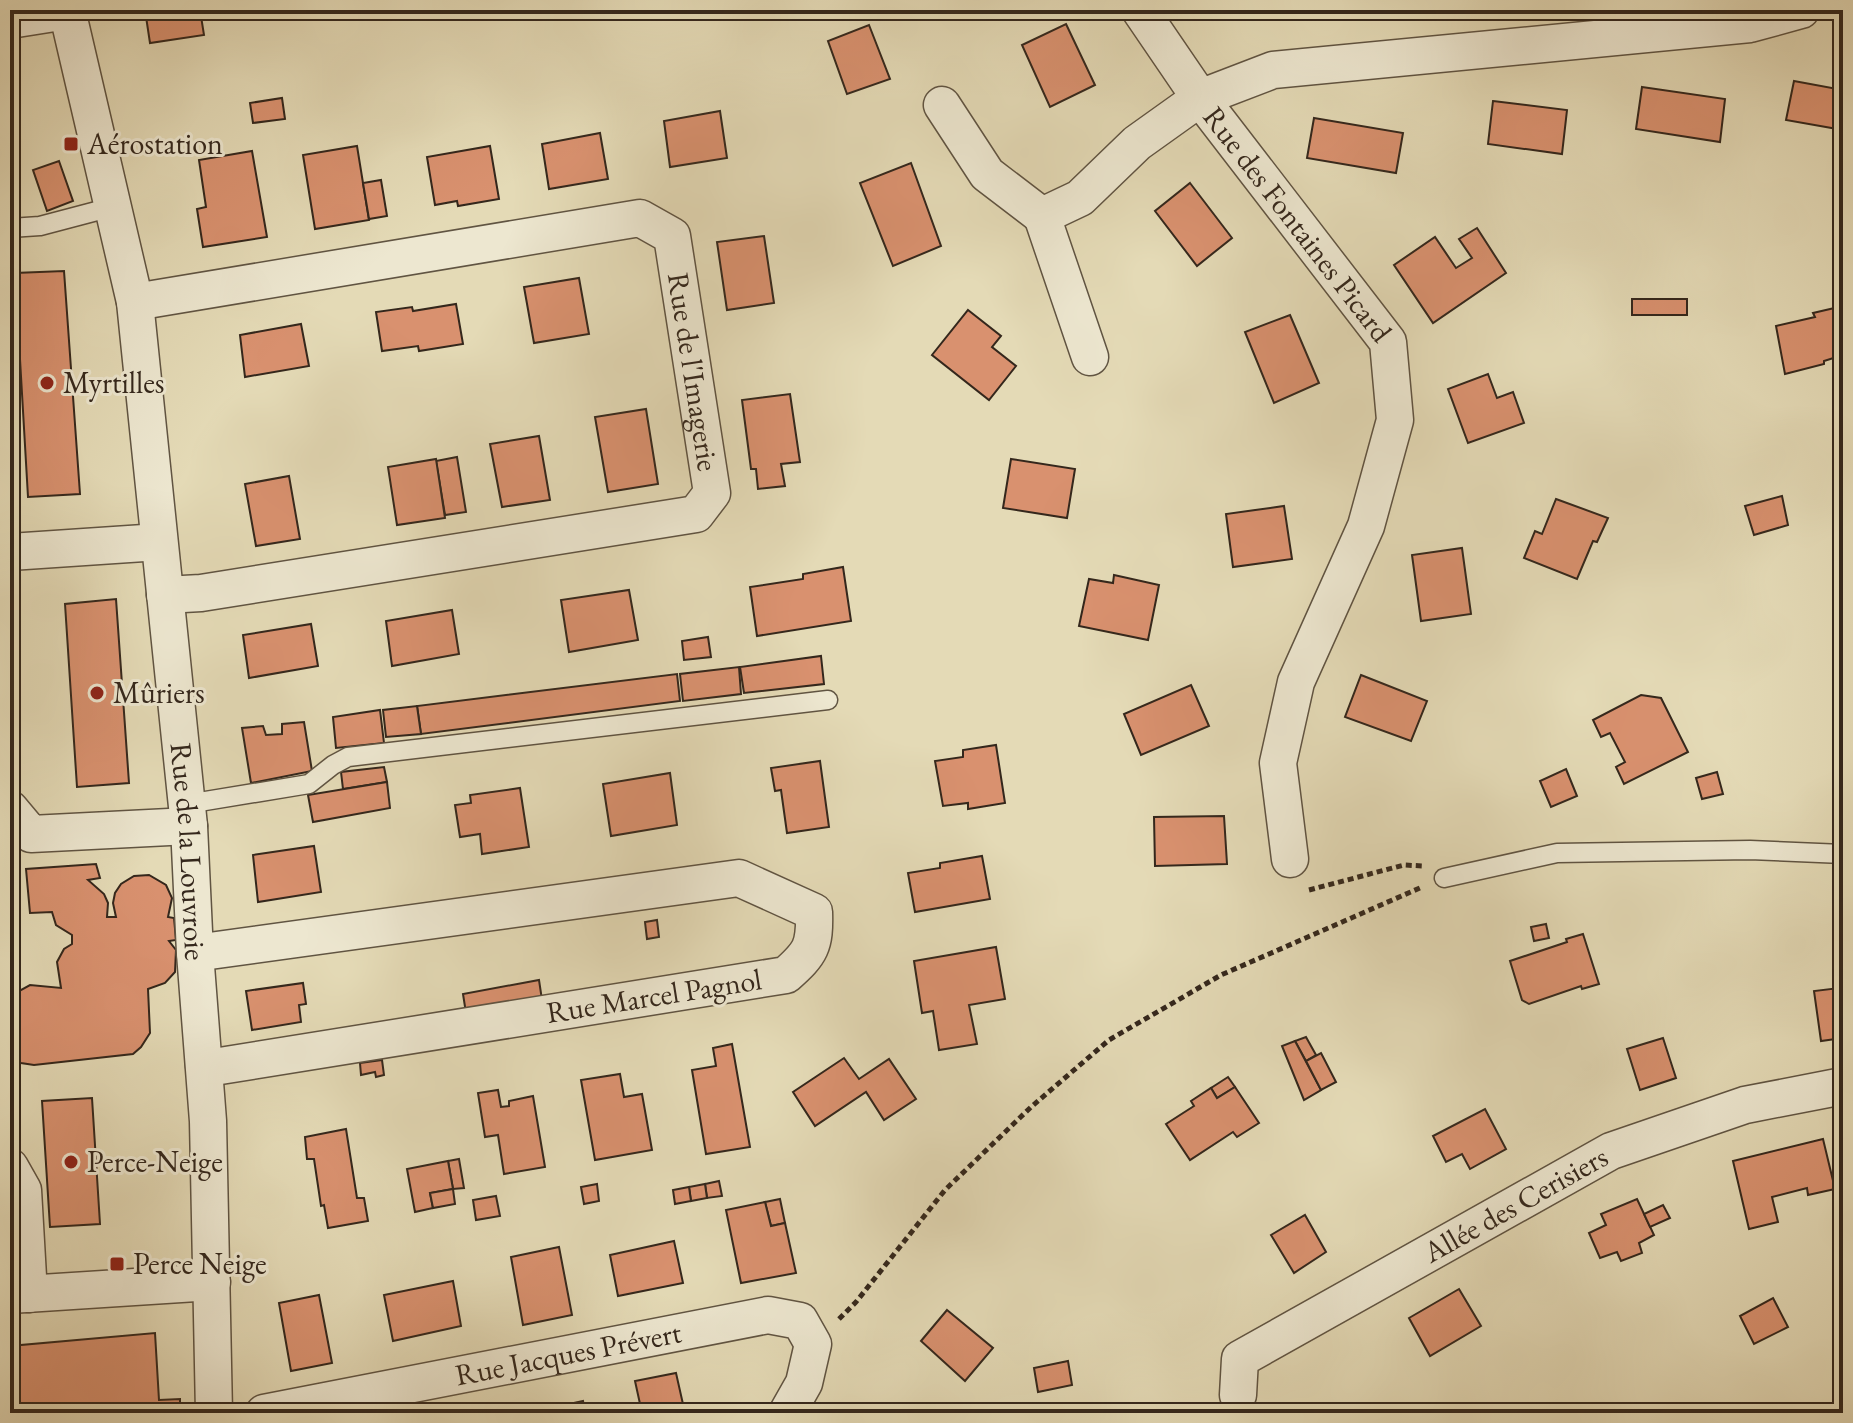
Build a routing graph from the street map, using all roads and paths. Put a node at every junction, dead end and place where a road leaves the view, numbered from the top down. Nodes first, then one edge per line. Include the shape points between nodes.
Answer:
1 (67, 10) edge
2 (1140, 10) edge
3 (1801, 10) edge
4 (10, 20) edge
5 (1200, 98) junction
6 (942, 105) dead end
7 (112, 207) junction
8 (1042, 216) junction
9 (10, 228) edge
10 (135, 302) junction
11 (1090, 357) dead end
12 (159, 542) junction
13 (10, 552) edge
14 (165, 595) junction
15 (828, 700) dead end
16 (188, 815) junction
17 (17, 832) edge
18 (1843, 854) edge
19 (1290, 859) joint
20 (1440, 880) junction
21 (195, 953) junction
22 (204, 1065) junction
23 (1843, 1086) edge
24 (10, 1167) edge
25 (212, 1282) junction
26 (19, 1295) edge
27 (813, 1344) junction
28 (1238, 1395) dead end
29 (214, 1413) edge
30 (264, 1413) edge
31 (787, 1413) edge

1 - 4 street
1 - 7 street, Rue de la Louvroie
2 - 5 street, Rue des Fontaines Picard
3 - 5 street, Rue des Fontaines Picard via 1750,24 1273,70
5 - 8 street, Rue des Fontaines Picard via 1137,143 1080,198
5 - 19 street, Rue des Fontaines Picard via 1388,342 1395,420 1366,526 1296,682 1278,763
6 - 8 street via 987,174
7 - 9 lane via 40,226
7 - 10 street, Rue de la Louvroie
8 - 11 street
10 - 12 street, Rue de la Louvroie
10 - 14 street, Rue de l'Imagerie via 640,218 672,236 712,493 696,514
12 - 13 street
12 - 14 street, Rue de la Louvroie
14 - 16 street, Rue de la Louvroie
15 - 16 lane via 348,757 309,784
16 - 17 street
16 - 21 street, Rue de la Louvroie
18 - 20 lane via 1557,853
19 - 20 path via 1300,892 1404,865 1425,866
20 - 27 path via 1221,975 1109,1040 945,1190 856,1302
21 - 22 street, Rue de la Louvroie
21 - 22 street, Rue Marcel Pagnol via 739,878 814,912 814,936 806,957 786,975
22 - 25 street, Rue de la Louvroie
23 - 28 street, Allée des Cerisiers via 1745,1105 1611,1151 1240,1359
24 - 26 street via 23,1190
25 - 26 street
25 - 29 street, Rue de la Louvroie
27 - 30 street, Rue Jacques Prévert via 800,1321 768,1315
27 - 31 street via 804,1383

